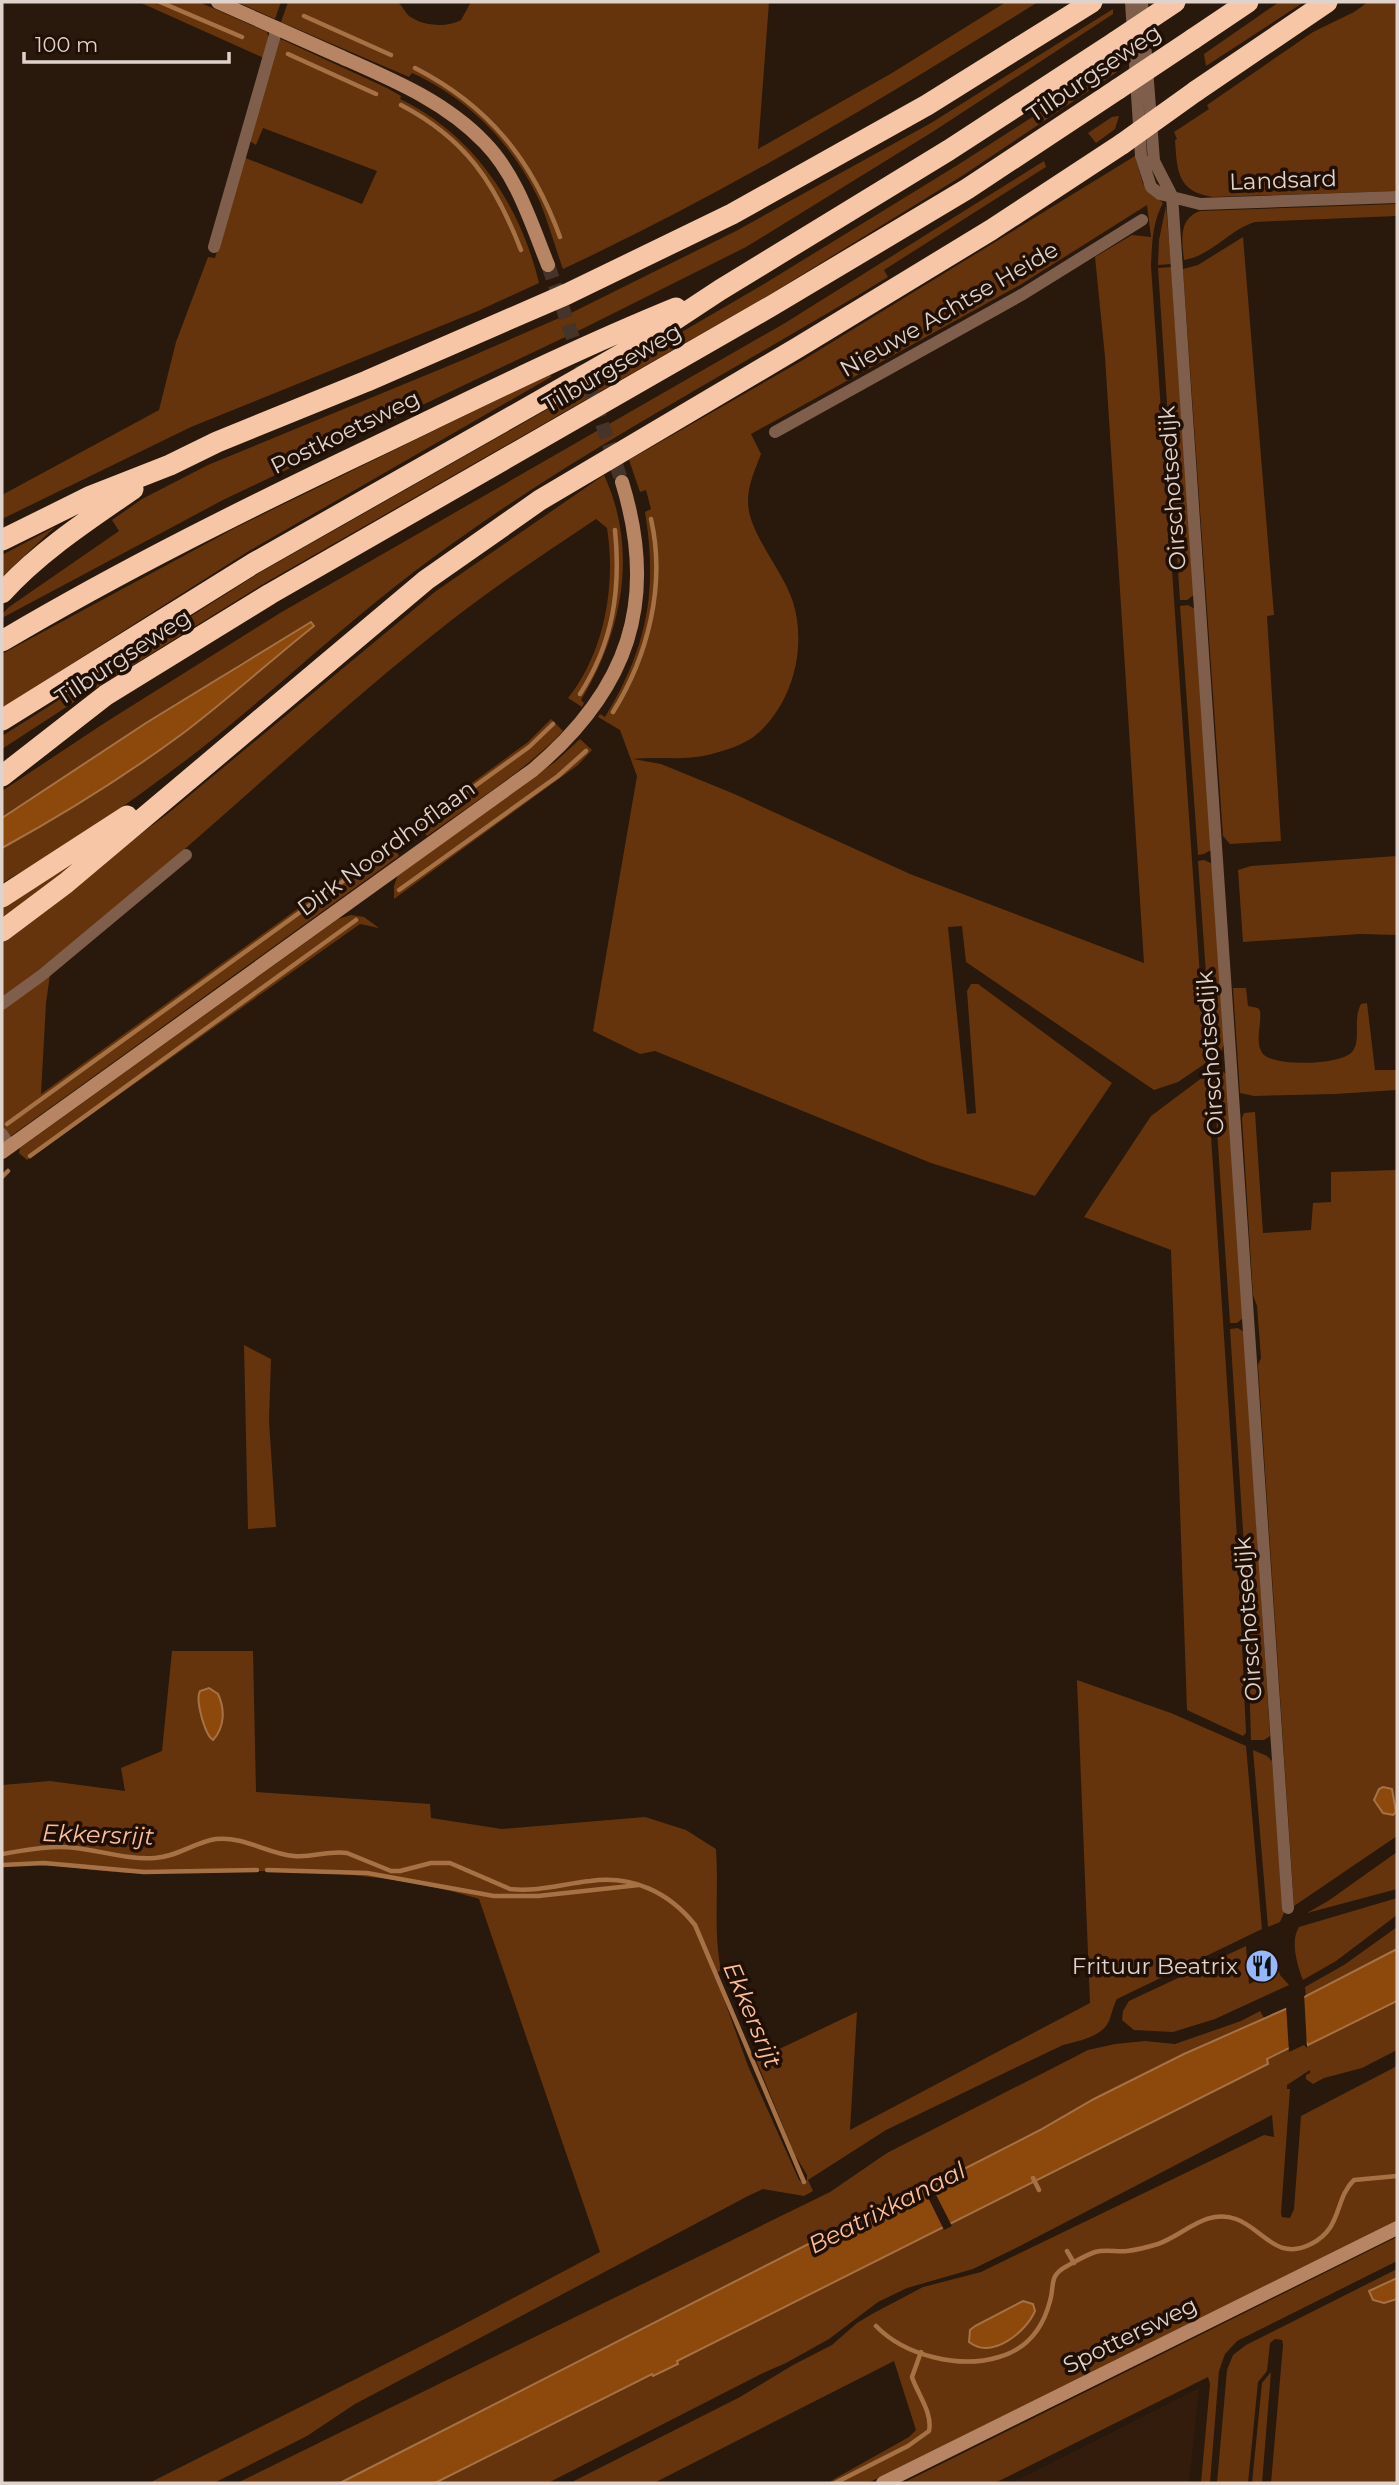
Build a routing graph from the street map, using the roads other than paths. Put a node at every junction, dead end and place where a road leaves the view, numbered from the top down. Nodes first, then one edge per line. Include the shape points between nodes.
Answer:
1 (218, 2) edge
2 (1092, 2) edge
3 (1131, 2) edge
4 (1142, 2) edge
5 (1175, 2) edge
6 (1248, 2) edge
7 (1327, 2) edge
8 (277, 28) junction
9 (1172, 196) junction
10 (1397, 197) edge
11 (1142, 220) dead end
12 (214, 247) dead end
13 (548, 265) tunnel mouth
14 (720, 290) junction
15 (775, 432) dead end
16 (170, 465) junction
17 (622, 482) tunnel mouth
18 (2, 540) edge
19 (2, 593) edge
20 (2, 641) edge
21 (106, 695) junction
22 (2, 720) edge
23 (2, 759) edge
24 (194, 774) junction
25 (2, 776) edge
26 (186, 855) dead end
27 (2, 897) edge
28 (2, 931) edge
29 (2, 1004) edge
30 (4, 1144) edge
31 (1288, 1908) dead end
32 (1397, 2228) edge
33 (883, 2483) edge

1 - 8 street
2 - 16 highway via 928,105 732,214 555,299
3 - 9 street via 1140,156 1151,187
4 - 9 street, Oirschotsedijk via 1154,162
5 - 14 highway, Tilburgseweg, bridge via 949,150
6 - 21 highway, Tilburgseweg, bridge via 967,189 282,587
7 - 24 highway, bridge via 1122,144 922,271 540,500 426,580
8 - 12 street
8 - 13 street via 390,79 455,115 486,143 504,168
9 - 10 street, Landsard via 1200,204
9 - 31 street, Oirschotsedijk
11 - 15 street, Nieuwe Achtse Heide via 1023,294
14 - 20 highway, Postkoetsweg via 619,331 237,513
14 - 22 highway, Tilburgseweg via 629,350 254,563
16 - 18 highway via 91,496
16 - 19 highway via 82,524
17 - 30 street, Dirk Noordhoflaan via 638,561 633,622 613,676 581,724 533,770
21 - 23 highway
21 - 25 highway, Tilburgseweg
24 - 27 highway
24 - 28 highway
26 - 29 street
32 - 33 street, Spottersweg

